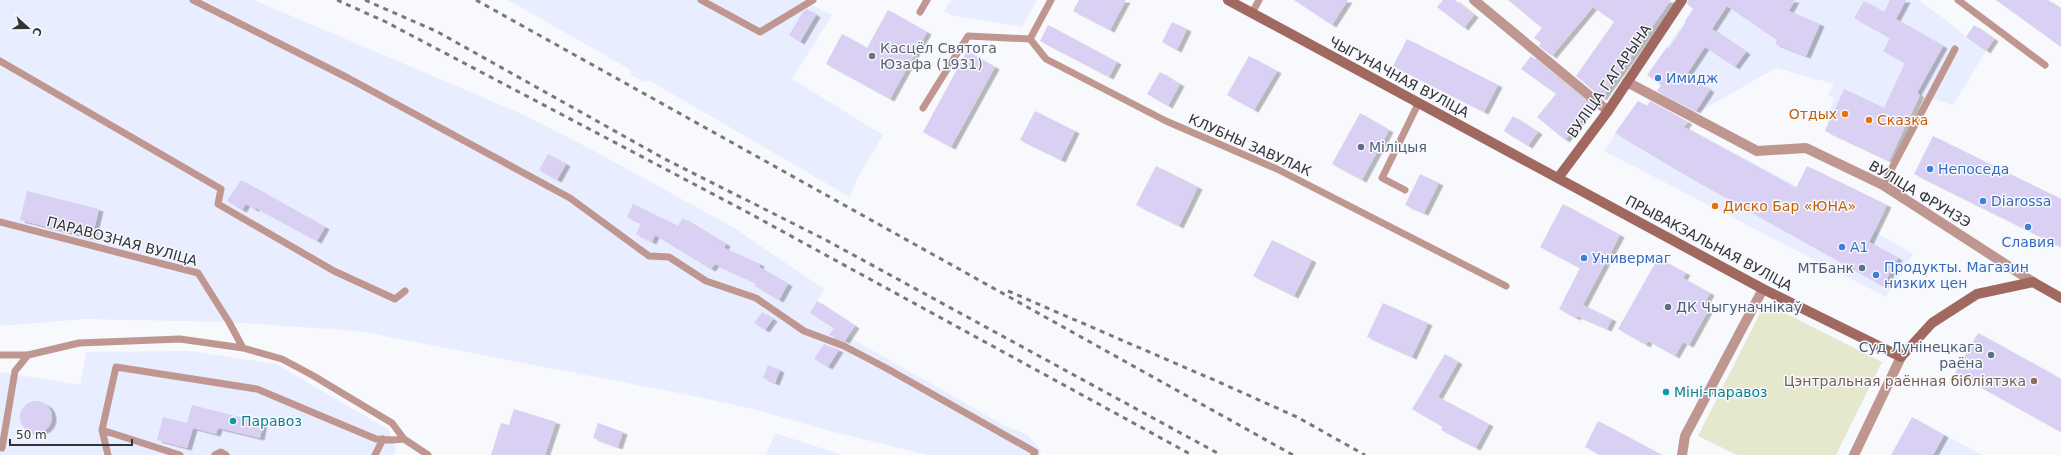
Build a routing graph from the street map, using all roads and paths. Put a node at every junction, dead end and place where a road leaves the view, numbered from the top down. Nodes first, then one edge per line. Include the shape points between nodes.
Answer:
1 (193, 0) edge
2 (702, 0) edge
3 (813, 0) edge
4 (927, 0) edge
5 (1051, 0) edge
6 (1228, 0) edge
7 (1259, 0) edge
8 (1474, 0) edge
9 (1682, 0) edge
10 (1958, 0) edge
11 (920, 12) dead end
12 (1252, 13) junction
13 (1030, 39) junction
14 (1955, 50) dead end
15 (0, 61) edge
16 (2045, 65) dead end
17 (1627, 82) junction
18 (1418, 104) junction
19 (923, 108) dead end
20 (1608, 111) junction
21 (1558, 178) junction
22 (1883, 185) junction
23 (1405, 190) dead end
24 (0, 222) edge
25 (2033, 282) junction
26 (1506, 286) dead end
27 (1763, 289) junction
28 (405, 291) dead end
29 (2061, 298) edge
30 (243, 348) junction
31 (0, 355) edge
32 (28, 355) junction
33 (1901, 357) junction
34 (102, 430) junction
35 (383, 439) junction
36 (404, 439) junction
37 (2, 448) dead end
38 (108, 455) edge
39 (180, 455) edge
40 (215, 455) edge
41 (226, 455) edge
42 (375, 455) edge
43 (428, 455) edge
44 (1034, 455) edge
45 (1682, 455) edge
46 (1854, 455) edge

1 - 44 lane via 348,78 570,198 649,256 668,257 706,281 756,298 804,331 844,346 886,368 1035,452
2 - 3 lane via 760,32
4 - 11 lane
5 - 13 lane
6 - 12 street, ЧЫГУНАЧНАЯ ВУЛІЦА
7 - 12 lane
8 - 20 street
9 - 17 street, ВУЛІЦА ГАГАРЫНА
10 - 16 lane
12 - 18 street, ЧЫГУНАЧНАЯ ВУЛІЦА
13 - 19 lane via 968,36
13 - 26 lane, КЛУБНЫ ЗАВУЛАК via 1046,59 1166,122 1278,169
14 - 22 lane
15 - 28 lane via 221,189 218,204 334,271 395,299
17 - 20 street, ВУЛІЦА ГАГАРЫНА
17 - 22 street, ВУЛІЦА ФРУНЗЭ via 1757,151 1806,148
18 - 21 street, ЧЫГУНАЧНАЯ ВУЛІЦА
18 - 23 lane via 1382,178
20 - 21 street, ВУЛІЦА ГАГАРЫНА
21 - 27 street, ПРЫВАКЗАЛЬНАЯ ВУЛІЦА
22 - 25 street, ВУЛІЦА ФРУНЗЭ
24 - 30 lane, ПАРАВОЗНАЯ ВУЛІЦА via 198,273
25 - 29 street, ВУЛІЦА ФРУНЗЭ
25 - 33 street via 1977,294 1932,323
27 - 33 street, ПРЫВАКЗАЛЬНАЯ ВУЛІЦА
27 - 45 street via 1685,436
30 - 32 lane via 180,339 79,343
30 - 36 lane via 282,359 312,375 392,424
31 - 32 lane
32 - 37 lane via 15,371
33 - 46 street
34 - 35 lane via 116,367 257,389 376,439
34 - 38 lane
34 - 39 lane
35 - 36 lane
35 - 42 lane
36 - 43 lane
40 - 41 lane via 221,452

